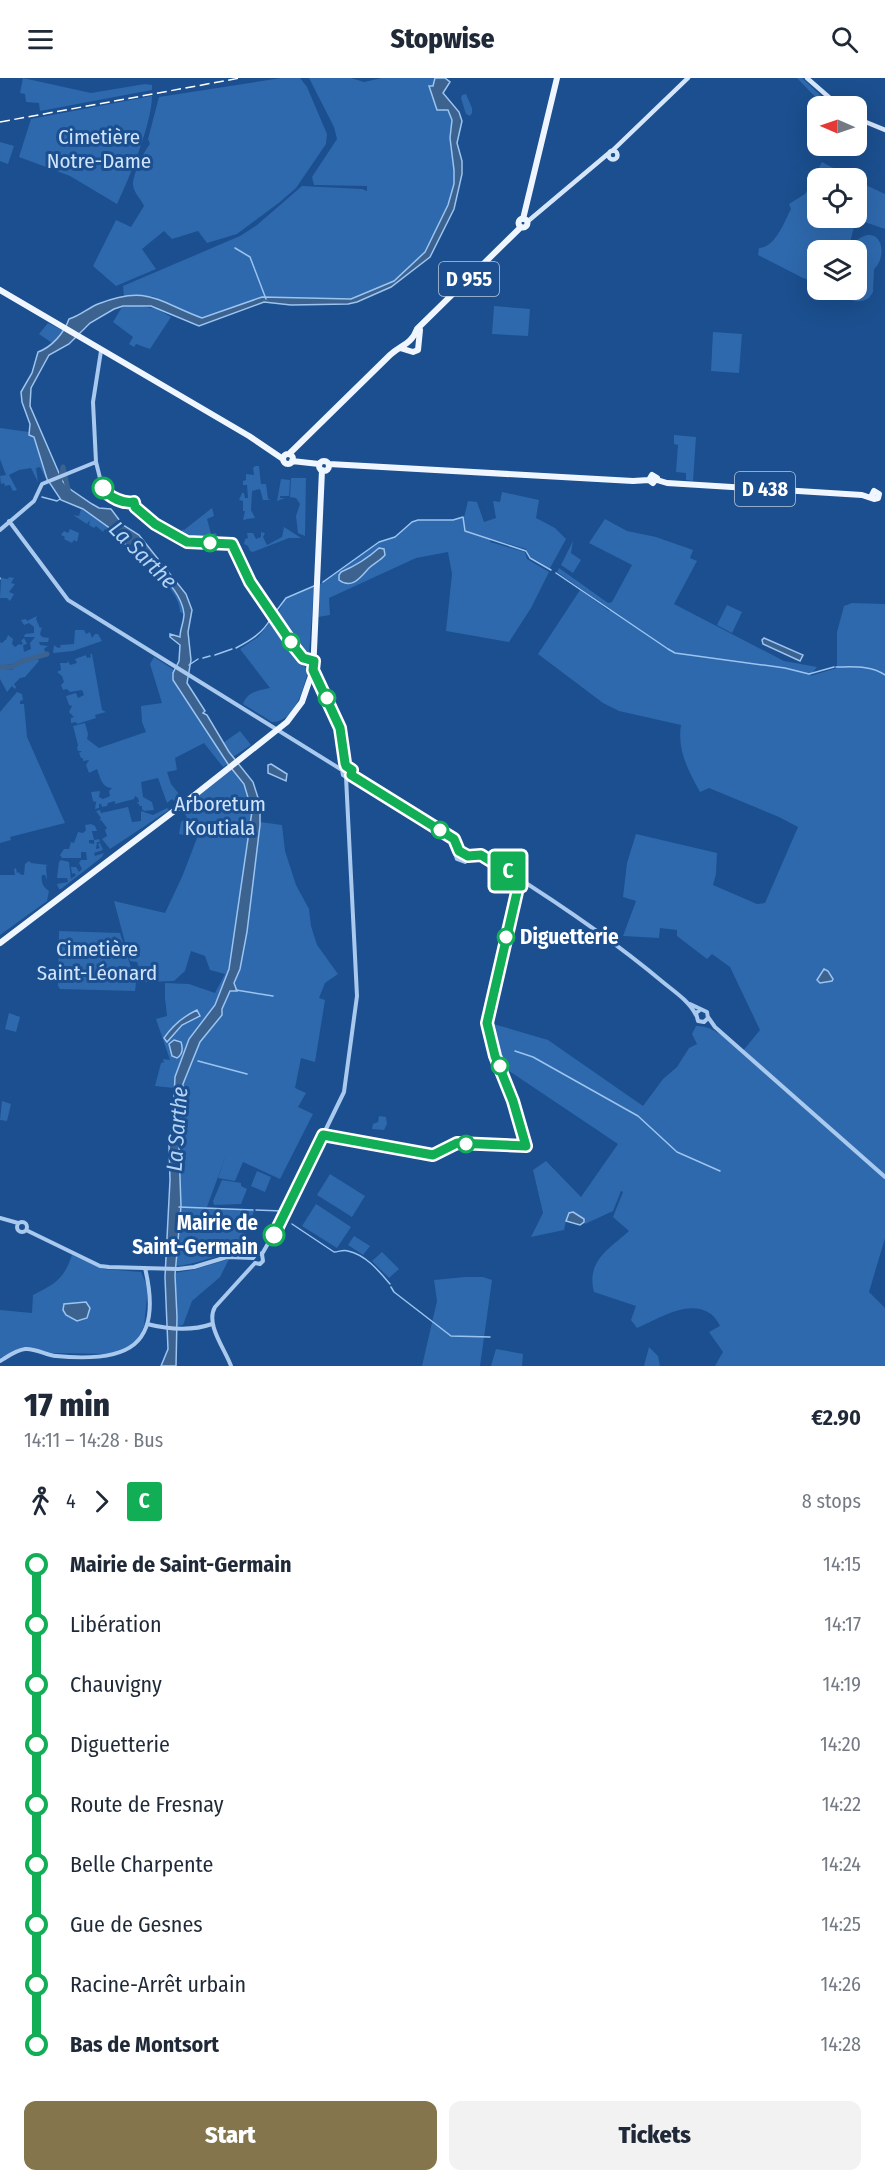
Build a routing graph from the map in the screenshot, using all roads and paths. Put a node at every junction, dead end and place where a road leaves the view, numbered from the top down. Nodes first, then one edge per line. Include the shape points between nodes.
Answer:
1 (557, 78) edge
2 (688, 78) edge
3 (807, 78) edge
4 (828, 96) edge
5 (867, 123) edge
6 (885, 130) edge
7 (524, 223) junction
8 (0, 290) edge
9 (101, 351) junction
10 (287, 458) junction
11 (96, 462) junction
12 (325, 467) junction
13 (882, 496) edge
14 (129, 503) dead end
15 (135, 507) dead end
16 (9, 521) junction
17 (0, 530) edge
18 (303, 658) junction
19 (314, 661) junction
20 (313, 670) junction
21 (280, 730) junction
22 (344, 768) junction
23 (349, 776) junction
24 (459, 851) junction
25 (468, 856) junction
26 (0, 943) edge
27 (688, 1004) junction
28 (700, 1010) junction
29 (696, 1015) junction
30 (708, 1017) junction
31 (704, 1022) junction
32 (716, 1027) junction
33 (885, 1177) edge
34 (0, 1218) edge
35 (17, 1225) junction
36 (26, 1229) junction
37 (262, 1254) junction
38 (254, 1261) junction
39 (145, 1269) junction
40 (147, 1324) junction
41 (212, 1324) junction
42 (0, 1361) edge
43 (231, 1366) edge

1 - 7 main road
2 - 7 main road via 612,153
3 - 4 main road
5 - 6 main road
7 - 10 main road, D 955 via 420,326 412,344 398,348
8 - 9 main road
9 - 10 main road
9 - 11 street via 93,402
10 - 12 main road
11 - 14 street via 102,488 108,495
11 - 16 street via 42,484 34,501
12 - 13 main road, D 438 via 653,483 657,480 871,495 876,499
12 - 19 main road
15 - 18 street via 187,542 232,544 250,582
16 - 17 street
16 - 21 street via 68,600
18 - 19 street
18 - 20 street
19 - 20 main road
20 - 21 main road via 312,687 305,703
20 - 22 street via 336,716
21 - 22 street
21 - 26 main road
22 - 23 street via 343,775
22 - 23 street via 352,770
23 - 24 street via 454,839
23 - 37 street via 357,996 344,1092
24 - 25 street
24 - 25 street via 455,853 456,859 465,862
25 - 27 street via 486,858 568,910
27 - 28 street
27 - 29 street
28 - 29 street
28 - 30 street via 707,1012
29 - 31 street
30 - 31 street
30 - 32 street
31 - 32 street
32 - 33 street
34 - 35 street
35 - 36 street via 20,1231
35 - 36 street via 23,1221
36 - 39 street via 100,1266
37 - 38 street via 257,1253
37 - 38 street via 260,1264
38 - 39 street via 227,1257 194,1267
38 - 41 street via 215,1307
39 - 40 street via 150,1291
40 - 41 street via 164,1328
40 - 42 street via 132,1346 112,1356 58,1356 26,1349
41 - 43 street

